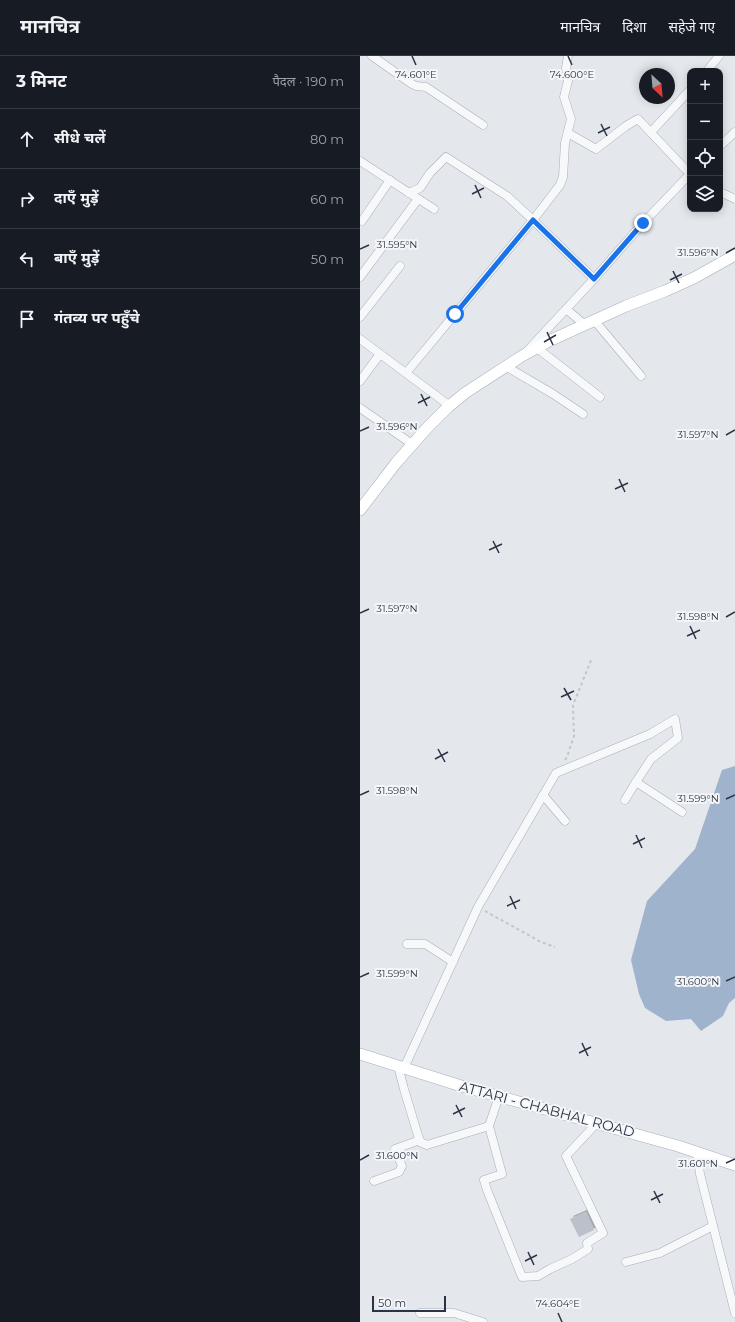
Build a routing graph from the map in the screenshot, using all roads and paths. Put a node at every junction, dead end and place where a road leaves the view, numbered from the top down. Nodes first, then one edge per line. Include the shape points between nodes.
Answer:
1 (372, 56) edge
2 (568, 56) edge
3 (719, 56) edge
4 (709, 68) edge
5 (687, 93) edge
6 (483, 125) dead end
7 (651, 132) junction
8 (735, 132) edge
9 (568, 133) junction
10 (723, 143) edge
11 (360, 161) edge
12 (687, 171) edge
13 (688, 176) edge
14 (390, 180) junction
15 (409, 193) junction
16 (723, 193) edge
17 (418, 199) junction
18 (735, 199) edge
19 (434, 209) dead end
20 (533, 220) junction
21 (362, 221) dead end
22 (734, 259) edge
23 (400, 266) dead end
24 (360, 277) edge
25 (594, 279) junction
26 (566, 309) junction
27 (360, 317) edge
28 (589, 322) junction
29 (360, 339) edge
30 (537, 348) junction
31 (380, 354) junction
32 (522, 356) junction
33 (507, 367) junction
34 (406, 373) junction
35 (641, 376) dead end
36 (360, 381) edge
37 (600, 397) dead end
38 (450, 406) junction
39 (360, 408) edge
40 (583, 414) dead end
41 (412, 444) junction
42 (360, 510) edge
43 (592, 658) dead end
44 (556, 773) junction
45 (636, 782) junction
46 (543, 795) junction
47 (625, 800) dead end
48 (682, 812) dead end
49 (566, 821) dead end
50 (478, 907) junction
51 (407, 944) dead end
52 (555, 947) dead end
53 (453, 962) junction
54 (360, 1054) edge
55 (401, 1067) junction
56 (499, 1096) junction
57 (597, 1123) junction
58 (489, 1126) junction
59 (420, 1140) junction
60 (697, 1152) junction
61 (735, 1164) edge
62 (374, 1181) dead end
63 (713, 1226) junction
64 (626, 1262) dead end
65 (420, 1313) dead end
66 (735, 1313) edge
67 (483, 1322) edge

1 - 6 street via 412,84 426,86 436,92
2 - 9 street via 568,81 564,97 571,119
3 - 4 street
5 - 7 street
7 - 9 street via 638,119 596,149
7 - 12 street
8 - 10 street
9 - 20 street via 560,185
11 - 14 street
13 - 25 street
14 - 15 street
14 - 21 street
15 - 17 street
15 - 20 street via 420,188 446,157 507,196
16 - 18 street
17 - 19 street
17 - 24 street
20 - 25 street
20 - 34 street
22 - 28 street
23 - 27 street
25 - 26 street
26 - 28 street
26 - 32 street
28 - 30 street
28 - 35 street
29 - 31 street
30 - 32 street
30 - 37 street
31 - 34 street
31 - 36 street
32 - 33 street
33 - 38 street via 465,393
33 - 40 street
34 - 38 street
38 - 41 street
39 - 41 street
41 - 42 street
43 - 44 path via 573,705 574,736 567,757
44 - 45 street via 650,734 675,719 678,738 651,759
44 - 46 street
45 - 47 street
45 - 48 street
46 - 49 street
46 - 50 street
50 - 52 path via 540,942
50 - 53 street
51 - 53 street via 425,944
53 - 55 street
54 - 55 street, ATTARI - CHABHAL ROAD
55 - 56 street, ATTARI - CHABHAL ROAD
55 - 59 street via 404,1089
56 - 57 street, ATTARI - CHABHAL ROAD
56 - 58 street
57 - 58 street via 566,1156 603,1234 587,1243 588,1249 572,1259 538,1276 522,1277 486,1190 484,1180 502,1174
57 - 60 street, ATTARI - CHABHAL ROAD
58 - 59 street via 428,1145
59 - 62 street via 395,1149 402,1166 399,1172
60 - 61 street, ATTARI - CHABHAL ROAD
60 - 63 street
63 - 64 street via 660,1253
63 - 66 street
65 - 67 street via 454,1313

